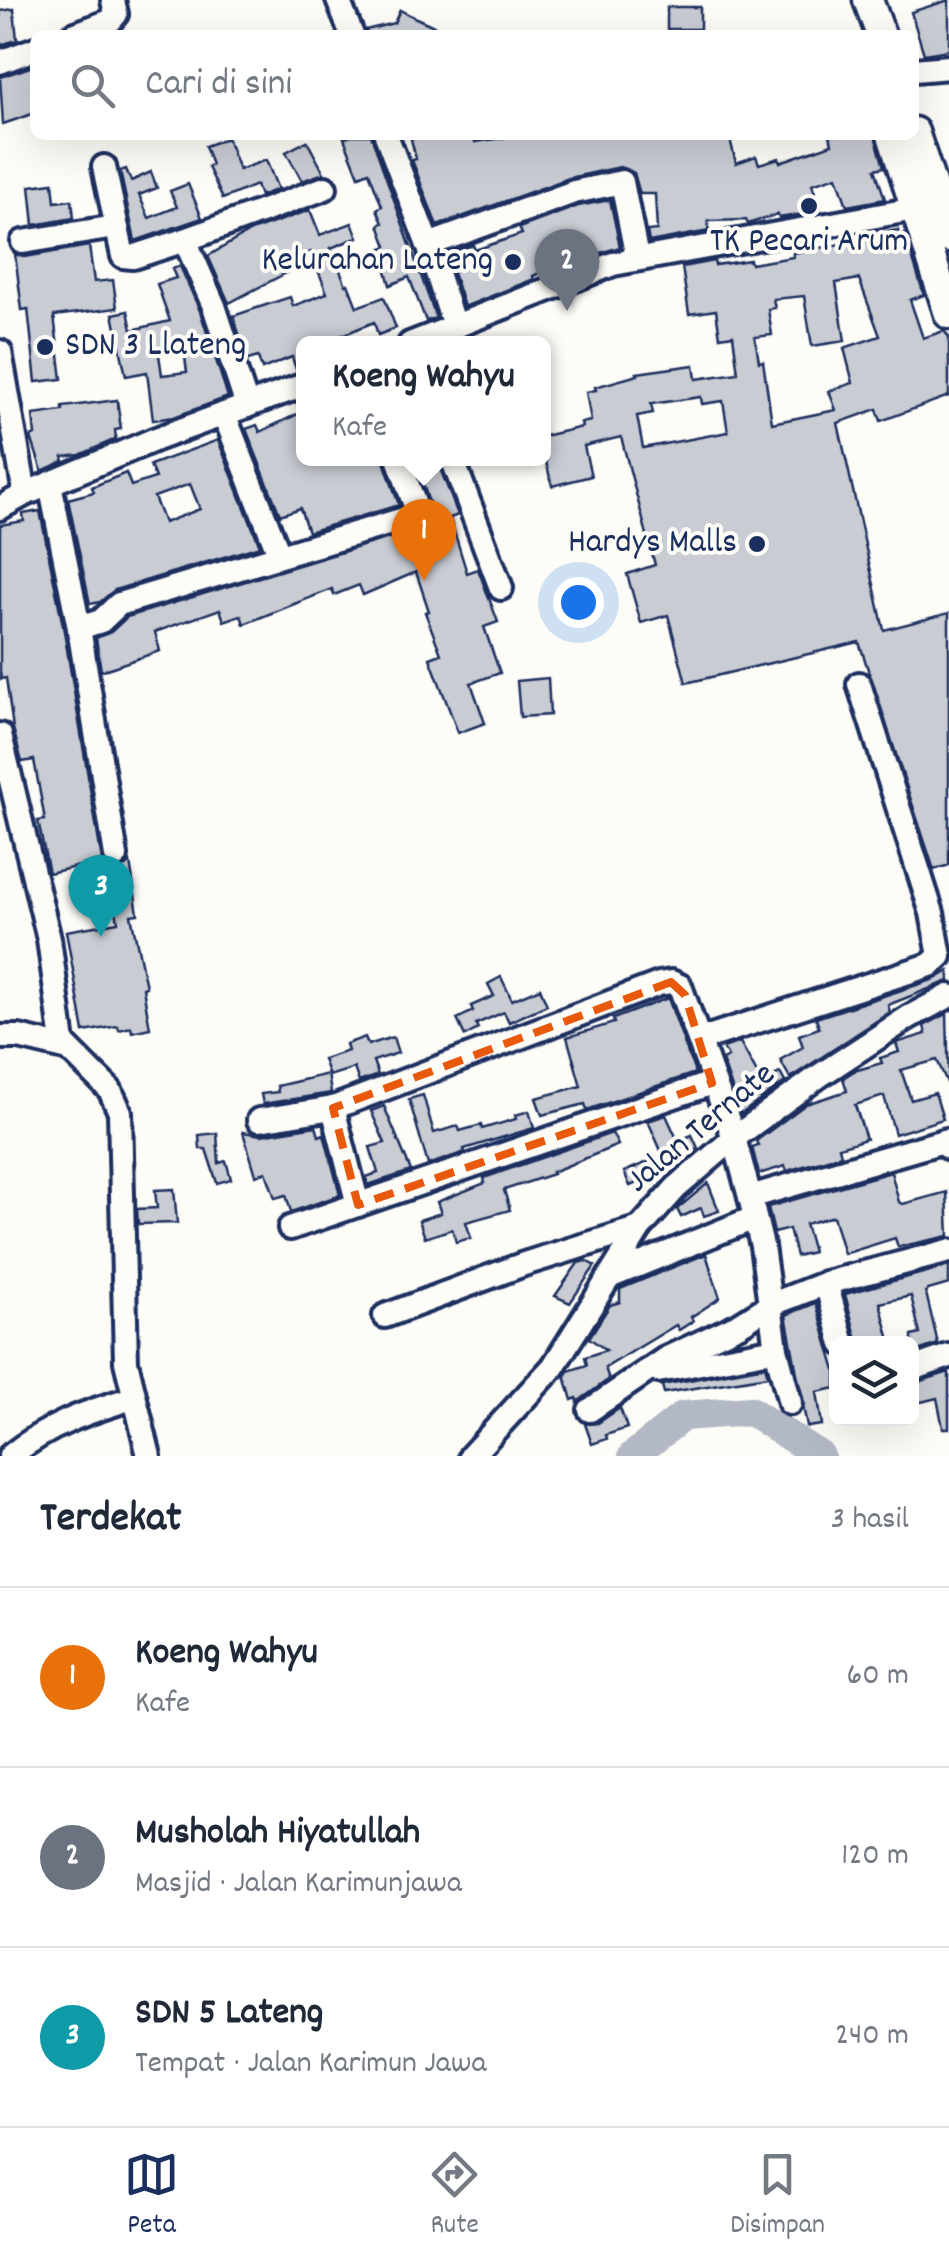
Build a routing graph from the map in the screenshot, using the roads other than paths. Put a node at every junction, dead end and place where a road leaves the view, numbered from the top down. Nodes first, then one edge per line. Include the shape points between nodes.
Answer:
1 (112, 0) edge
2 (338, 0) edge
3 (849, 0) edge
4 (868, 0) edge
5 (88, 30) edge
6 (350, 30) edge
7 (859, 30) edge
8 (879, 30) edge
9 (30, 51) edge
10 (0, 62) edge
11 (949, 66) edge
12 (919, 69) edge
13 (395, 140) edge
14 (894, 140) edge
15 (917, 140) edge
16 (104, 167) dead end
17 (325, 188) dead end
18 (914, 208) junction
19 (115, 227) junction
20 (948, 231) edge
21 (186, 240) junction
22 (23, 242) dead end
23 (428, 245) junction
24 (637, 258) junction
25 (949, 314) edge
26 (454, 326) junction
27 (428, 336) edge
28 (0, 352) edge
29 (296, 387) edge
30 (4, 396) edge
31 (236, 410) junction
32 (401, 466) edge
33 (455, 466) edge
34 (50, 484) junction
35 (26, 494) junction
36 (0, 508) edge
37 (278, 554) junction
38 (500, 588) dead end
39 (79, 628) junction
40 (858, 684) dead end
41 (0, 735) edge
42 (116, 856) dead end
43 (949, 996) edge
44 (0, 1037) edge
45 (699, 1040) junction
46 (64, 1045) junction
47 (712, 1083) junction
48 (333, 1108) junction
49 (259, 1120) dead end
50 (734, 1138) junction
51 (948, 1143) edge
52 (358, 1206) junction
53 (752, 1207) junction
54 (290, 1228) dead end
55 (640, 1228) junction
56 (949, 1251) edge
57 (610, 1277) junction
58 (826, 1282) junction
59 (770, 1305) junction
60 (385, 1316) dead end
61 (841, 1336) edge
62 (776, 1349) junction
63 (949, 1356) edge
64 (919, 1367) edge
65 (649, 1371) junction
66 (134, 1398) junction
67 (790, 1403) dead end
68 (590, 1410) dead end
69 (10, 1456) edge
70 (150, 1456) edge
71 (471, 1456) edge

1 - 5 street via 116,14 110,22
2 - 6 street
3 - 7 main road
4 - 8 main road
9 - 10 street
11 - 12 street
13 - 23 street
14 - 18 main road
15 - 20 main road
16 - 19 street
17 - 21 street
18 - 24 street
18 - 25 main road
19 - 21 street via 127,258
19 - 22 street
21 - 31 street via 214,306
23 - 24 street via 574,192 622,182
23 - 26 street
24 - 26 street
26 - 27 street
28 - 30 street
29 - 31 street
30 - 35 street
31 - 34 street
31 - 37 street
32 - 37 street via 414,514
33 - 38 street
34 - 35 street
34 - 39 street
35 - 36 street
37 - 39 street via 119,604 101,621
39 - 42 street
40 - 45 street via 940,956 930,965
41 - 46 street via 48,940
43 - 50 street, Jalan Ternate
44 - 46 street
45 - 47 street
45 - 48 street via 680,986 659,984
46 - 66 street via 110,1090 120,1112 122,1320
47 - 50 street
47 - 52 street
48 - 49 street
48 - 52 street
50 - 53 street
50 - 55 street, Jalan Ternate
51 - 53 street
52 - 54 street
53 - 57 street
53 - 59 street
55 - 57 street, Jalan Ternate
55 - 60 street
56 - 58 street
57 - 71 street, Jalan Ternate via 553,1367
58 - 59 street
58 - 61 street
59 - 62 street
59 - 65 street
62 - 65 street
62 - 67 street
63 - 64 street
65 - 68 street
66 - 69 street via 40,1432
66 - 70 street

